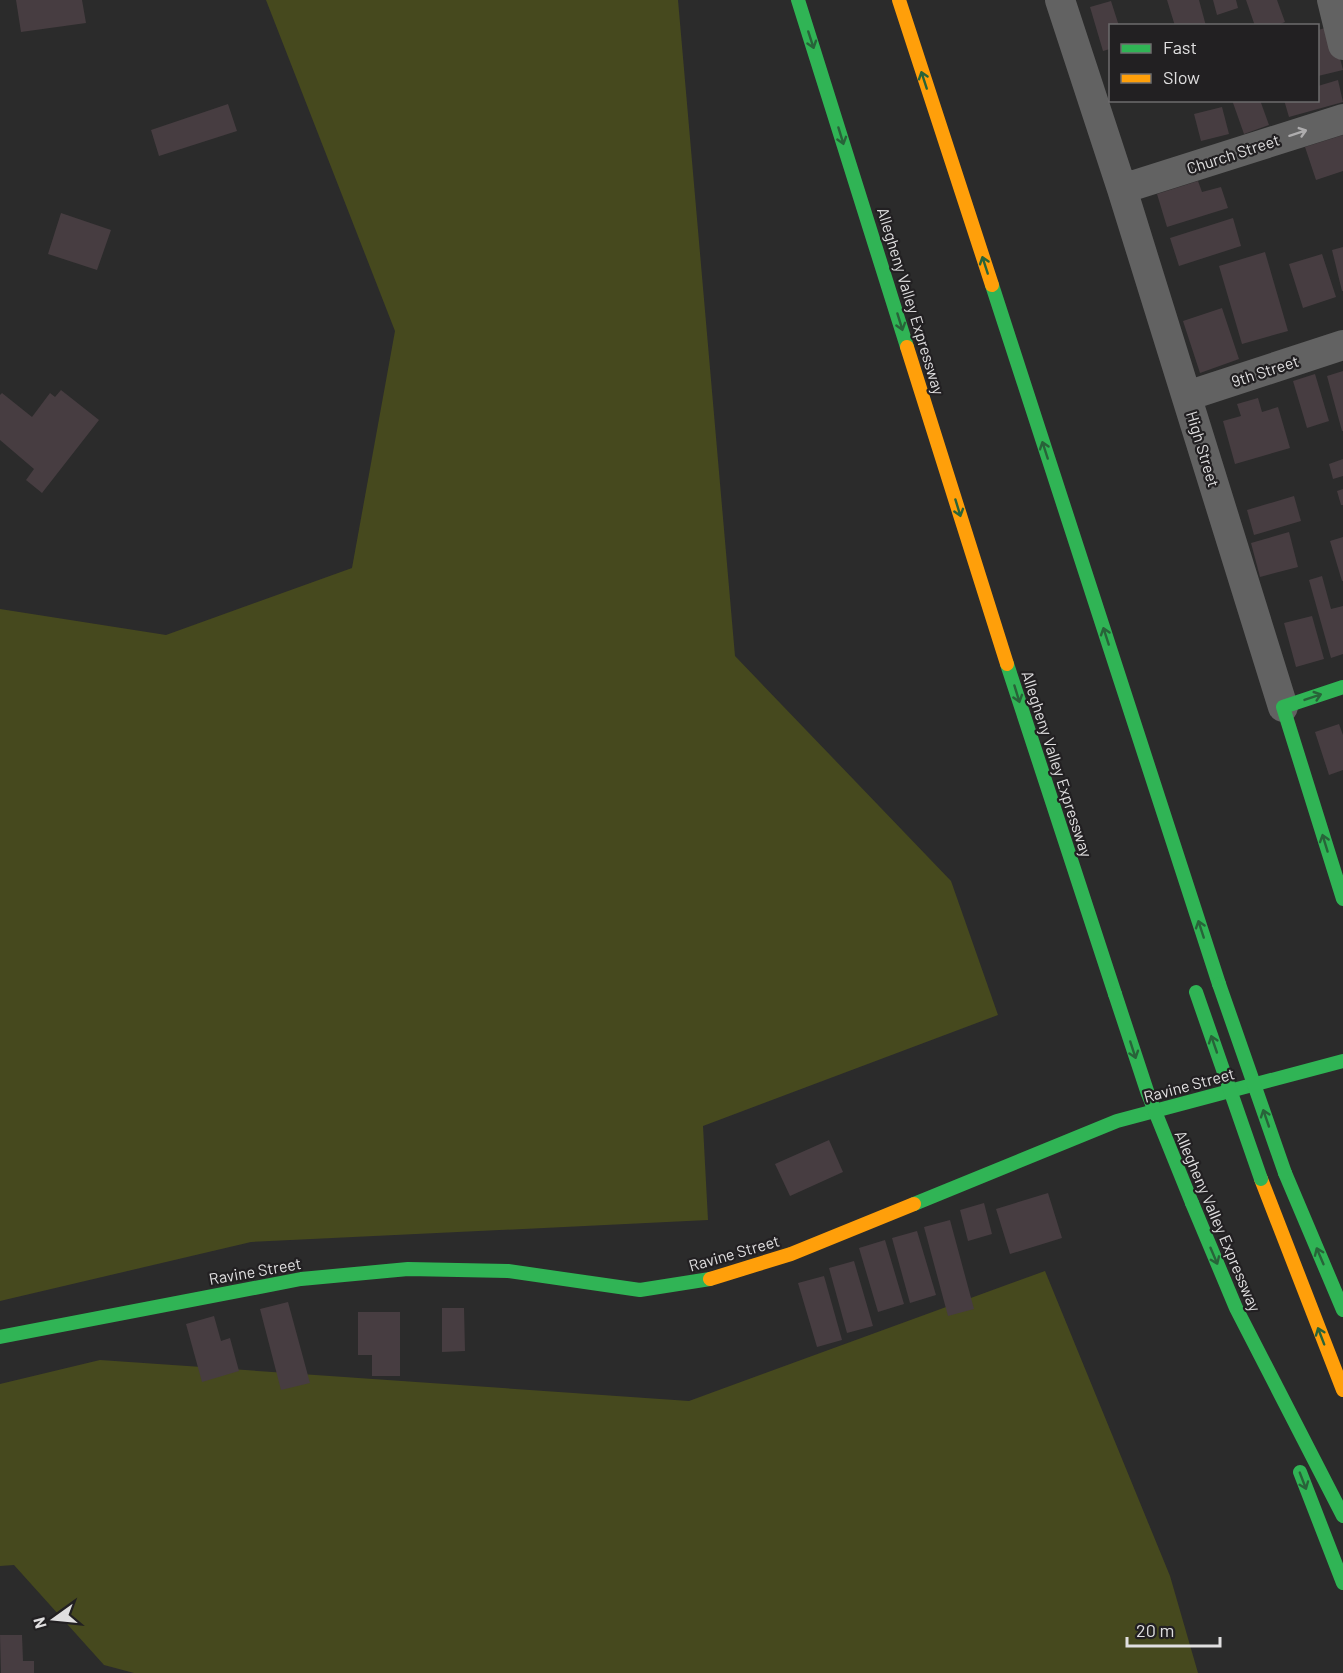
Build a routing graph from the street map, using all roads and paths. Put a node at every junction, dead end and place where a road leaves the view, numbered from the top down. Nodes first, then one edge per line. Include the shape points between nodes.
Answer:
1 (798, 0) edge
2 (898, 0) edge
3 (1060, 0) edge
4 (1332, 0) edge
5 (1343, 45) edge
6 (1343, 119) edge
7 (1122, 189) junction
8 (1343, 345) edge
9 (1187, 396) junction
10 (1343, 687) edge
11 (1124, 691) junction
12 (1283, 707) junction
13 (1165, 865) dead end
14 (1341, 889) edge
15 (1194, 986) dead end
16 (1343, 1061) edge
17 (1236, 1308) junction
18 (1343, 1310) edge
19 (0, 1337) edge
20 (1343, 1390) edge
21 (1283, 1431) dead end
22 (1296, 1464) dead end
23 (1343, 1516) edge
24 (1343, 1583) edge

1 -> 17 main road, Allegheny Valley Expressway, bridge via 1044,779 1148,1094
11 -> 2 main road
3 - 7 street, High Street
4 - 5 street
7 -> 6 street, Church Street
7 - 9 street, High Street
8 - 9 street, 9th Street
9 - 12 street, High Street
12 -> 10 main road
11 - 13 main road
18 -> 11 main road, bridge via 1285,1173
14 -> 12 main road, High Street
20 -> 15 main road, bridge via 1261,1179
16 - 19 main road, Ravine Street via 1117,1121 791,1254 699,1282 640,1290 508,1271 408,1269 302,1279
17 - 21 main road
17 - 23 main road, Allegheny Valley Expressway
22 -> 24 main road

